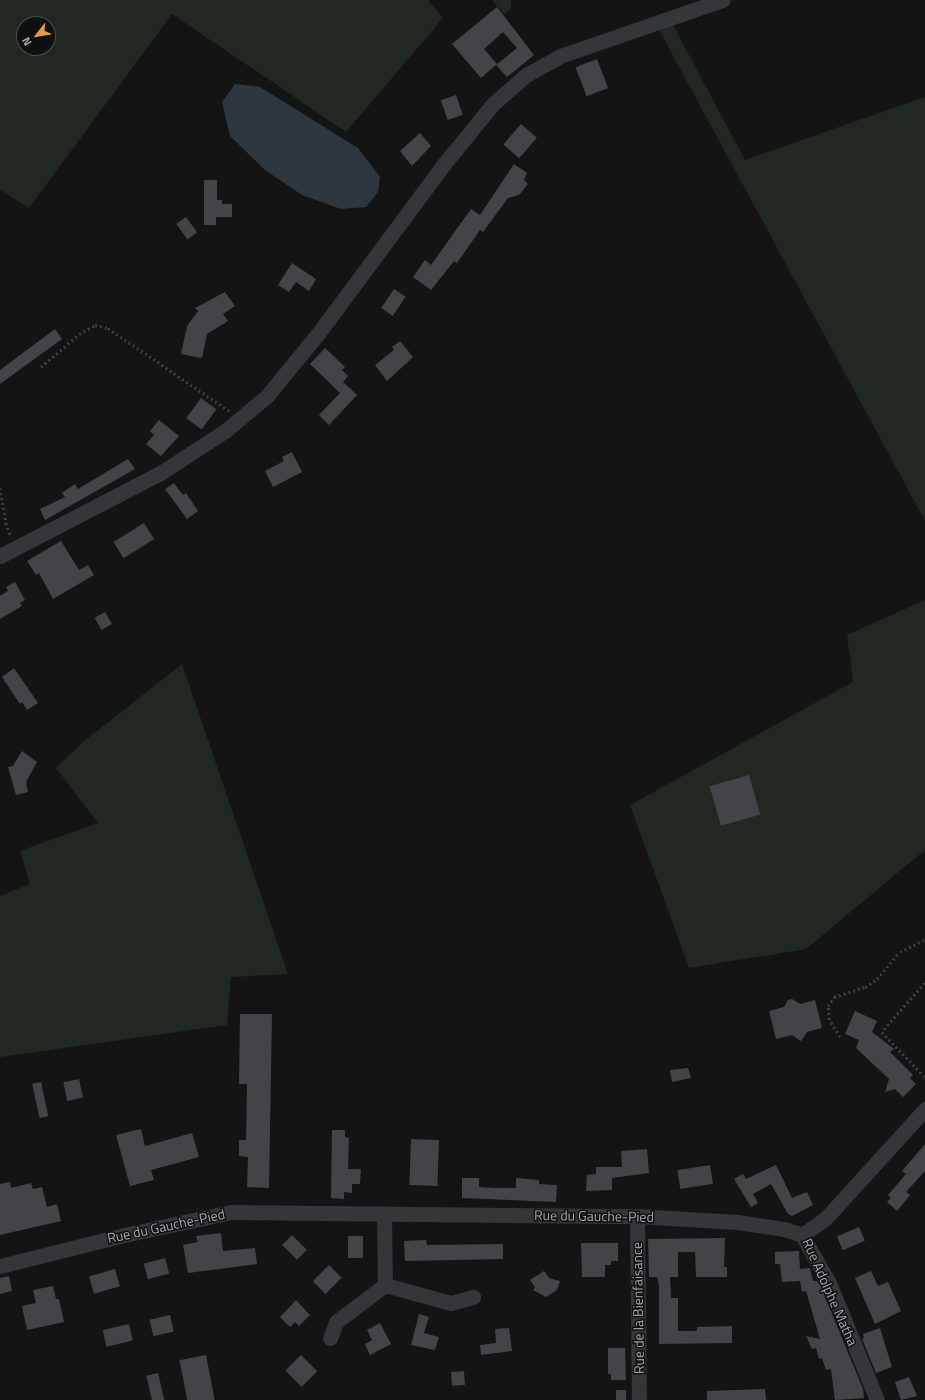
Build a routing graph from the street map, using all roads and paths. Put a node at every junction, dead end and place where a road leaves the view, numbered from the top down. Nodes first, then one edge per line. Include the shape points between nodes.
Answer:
1 (723, 0) edge
2 (41, 367) dead end
3 (241, 419) junction
4 (0, 488) edge
5 (16, 549) junction
6 (0, 556) edge
7 (925, 938) edge
8 (925, 983) edge
9 (840, 1037) dead end
10 (925, 1078) edge
11 (925, 1109) edge
12 (384, 1215) junction
13 (637, 1216) junction
14 (802, 1235) junction
15 (0, 1266) edge
16 (385, 1285) junction
17 (474, 1297) dead end
18 (330, 1338) dead end
19 (640, 1400) edge
20 (877, 1400) edge

1 - 3 street via 560,56 511,86 444,164 317,335 267,396
2 - 3 path via 79,334 95,326 108,328
3 - 5 street via 162,472
4 - 5 path via 6,523
5 - 6 street
7 - 9 path via 900,952 877,980 865,987 834,997 828,1006 829,1020
8 - 10 path via 882,1032
11 - 14 street, Rue Adolphe Matha via 825,1219
12 - 13 street, Rue du Gauche-Pied
12 - 15 street, Rue du Gauche-Pied via 230,1212
12 - 16 street
13 - 14 street, Rue du Gauche-Pied via 737,1222 784,1229
13 - 19 street, Rue de la Bienfaisance
14 - 20 street, Rue Adolphe Matha via 829,1283
16 - 17 street via 451,1303
16 - 18 street via 336,1322

